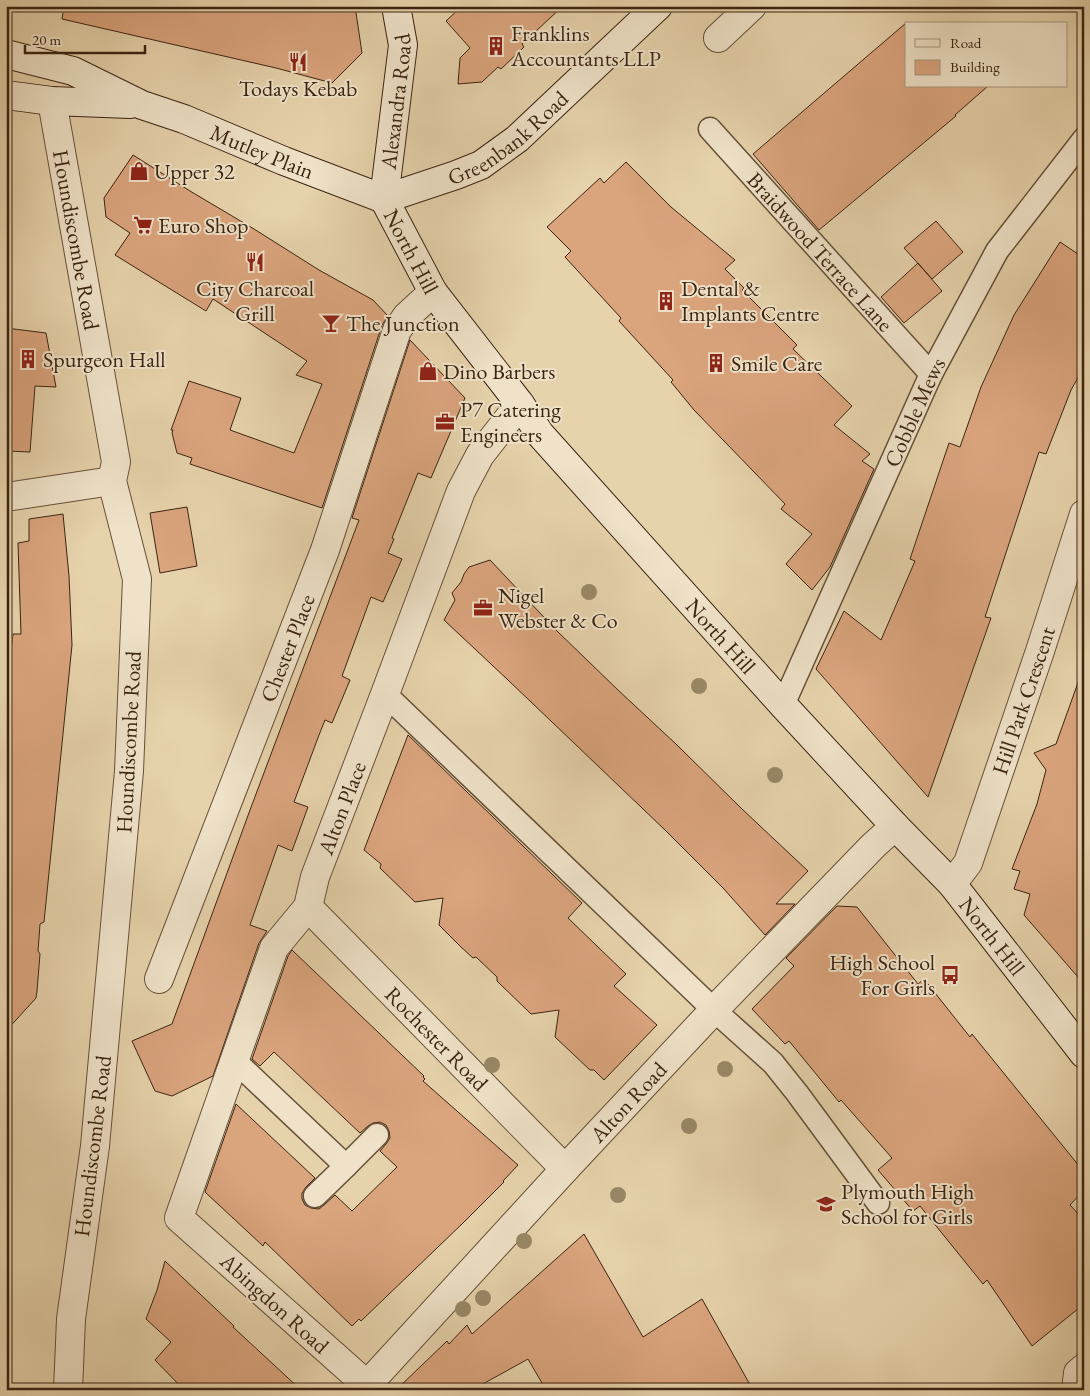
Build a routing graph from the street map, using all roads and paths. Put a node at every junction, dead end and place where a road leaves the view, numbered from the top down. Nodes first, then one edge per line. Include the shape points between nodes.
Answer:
1 (396, 6) edge
2 (658, 6) edge
3 (752, 6) edge
4 (718, 38) dead end
5 (6, 54) edge
6 (6, 95) edge
7 (52, 101) junction
8 (142, 105) junction
9 (710, 129) dead end
10 (1084, 140) edge
11 (384, 199) junction
12 (433, 292) junction
13 (931, 374) junction
14 (520, 404) junction
15 (112, 481) junction
16 (6, 498) edge
17 (1084, 514) edge
18 (385, 694) junction
19 (782, 705) junction
20 (894, 826) junction
21 (952, 884) junction
22 (308, 907) junction
23 (159, 979) dead end
24 (714, 1010) junction
25 (1084, 1054) edge
26 (234, 1060) junction
27 (377, 1135) dead end
28 (346, 1166) junction
29 (565, 1169) junction
30 (315, 1196) dead end
31 (878, 1204) dead end
32 (178, 1218) joint
33 (369, 1387) edge
34 (68, 1390) edge

1 - 11 street, Alexandra Road via 403,45
2 - 11 street, Greenbank Road via 517,139 481,165
3 - 4 street
5 - 8 street, Mutley Plain via 73,72
6 - 7 street, Mutley Plain
7 - 8 street, Mutley Plain
7 - 15 street, Houndiscombe Road via 116,462
8 - 11 street, Mutley Plain
9 - 13 lane, Braidwood Terrace Lane
10 - 13 lane, Cobble Mews via 997,251
11 - 12 street, North Hill
12 - 14 street, North Hill
12 - 23 street, Chester Place via 397,330 325,550
13 - 19 lane, Cobble Mews
14 - 18 street, Alton Place via 480,455 461,491
14 - 19 street, North Hill via 540,434
15 - 16 street
15 - 34 street, Houndiscombe Road via 137,580 129,771 95,1146 71,1319
17 - 21 street, Hill Park Crescent via 968,863
18 - 22 street, Alton Place via 315,877
18 - 24 lane
19 - 20 street, North Hill
20 - 21 street, North Hill
20 - 24 street, Alton Road
21 - 25 street, North Hill
22 - 26 street, Alton Place via 274,948
22 - 29 street, Rochester Road
24 - 29 street, Alton Road
24 - 31 lane via 779,1071
26 - 28 lane
26 - 32 street, Alton Place
27 - 28 lane
28 - 30 lane
29 - 33 street, Alton Road
32 - 33 street, Abingdon Road

